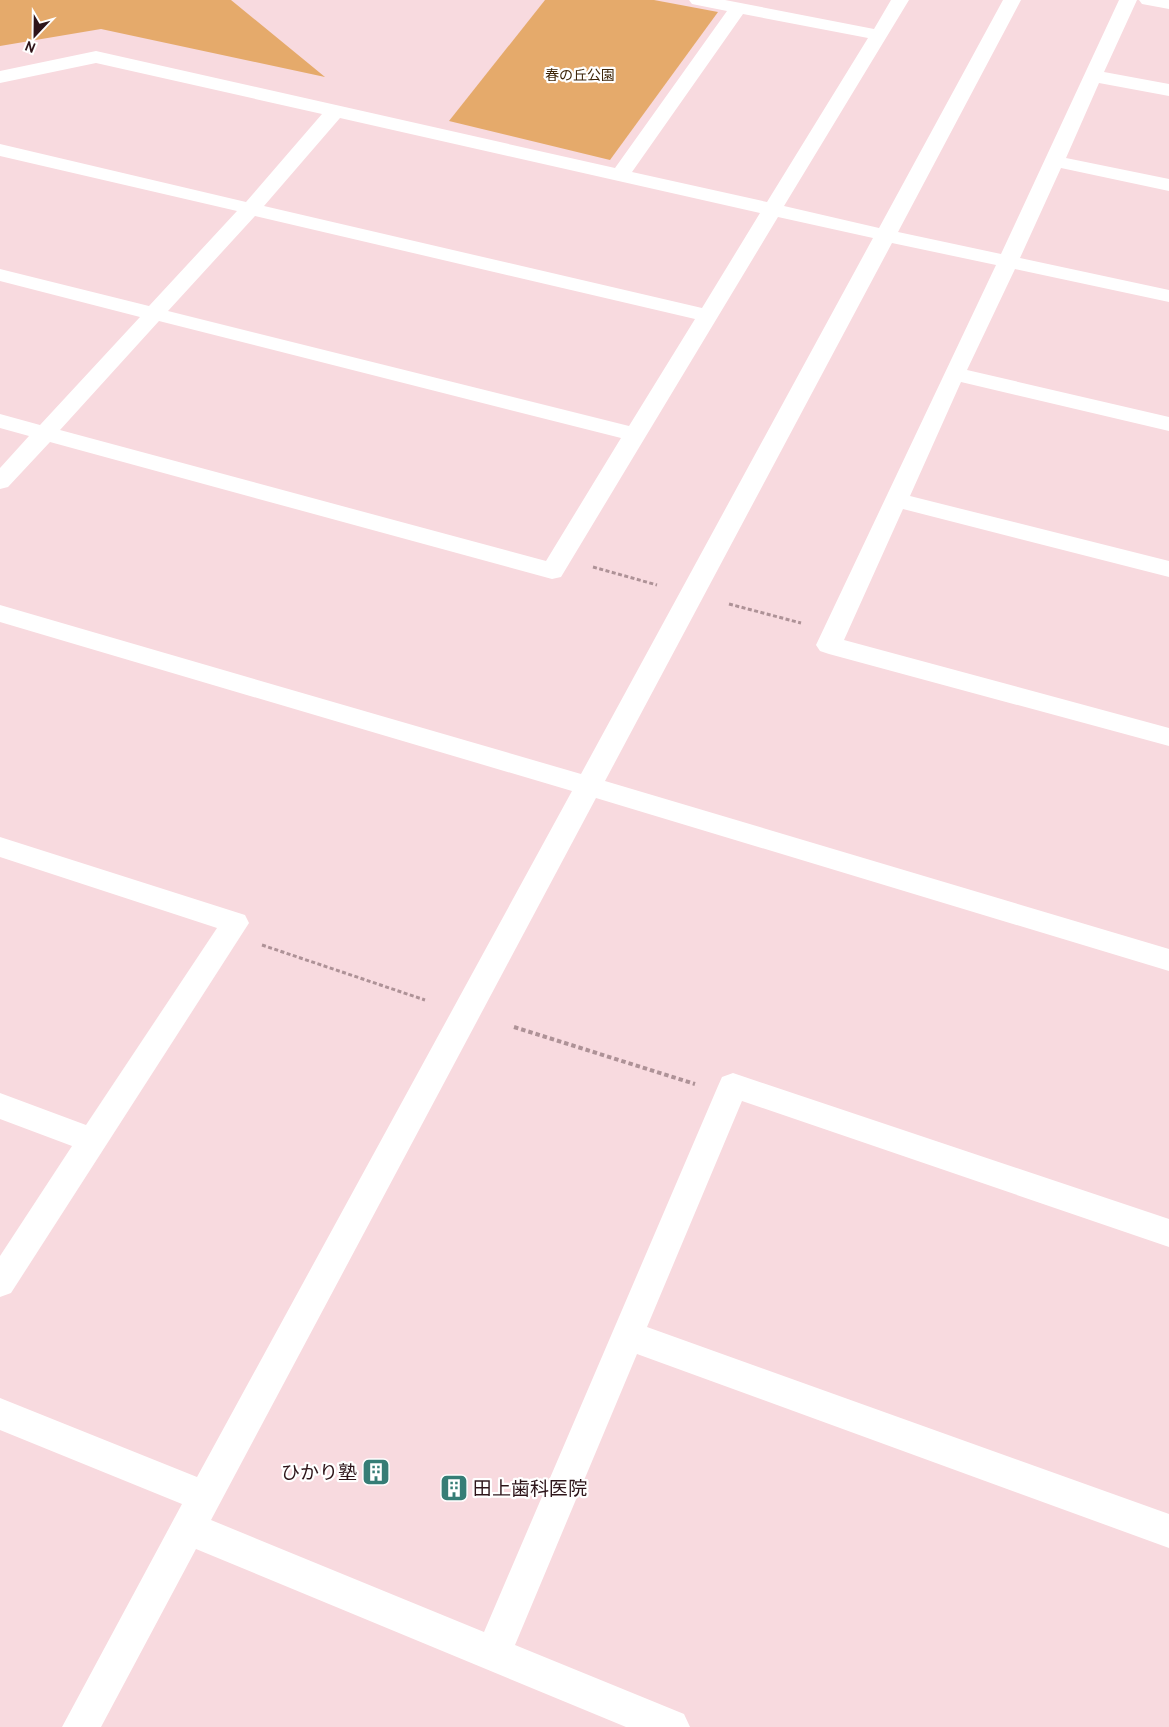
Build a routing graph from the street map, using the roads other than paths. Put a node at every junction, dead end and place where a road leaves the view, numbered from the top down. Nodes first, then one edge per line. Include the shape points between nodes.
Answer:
1 (698, 0) edge
2 (900, 0) edge
3 (1012, 0) edge
4 (1128, 0) edge
5 (1148, 0) edge
6 (1169, 4) edge
7 (738, 8) junction
8 (879, 35) junction
9 (0, 76) edge
10 (1094, 76) junction
11 (1169, 90) edge
12 (336, 110) junction
13 (0, 150) edge
14 (1054, 161) junction
15 (619, 176) junction
16 (1169, 185) edge
17 (250, 209) junction
18 (772, 210) junction
19 (885, 236) junction
20 (1008, 262) junction
21 (0, 275) edge
22 (1169, 296) edge
23 (153, 314) junction
24 (708, 316) junction
25 (954, 374) junction
26 (0, 421) edge
27 (1169, 424) edge
28 (44, 433) junction
29 (636, 435) junction
30 (0, 482) edge
31 (897, 500) junction
32 (1169, 568) edge
33 (0, 613) edge
34 (1169, 738) edge
35 (589, 786) junction
36 (0, 847) edge
37 (1169, 960) edge
38 (0, 1106) edge
39 (94, 1140) junction
40 (1169, 1233) edge
41 (0, 1283) edge
42 (627, 1335) junction
43 (0, 1414) edge
44 (205, 1497) junction
45 (188, 1528) junction
46 (1169, 1531) edge
47 (493, 1654) junction
48 (81, 1727) edge
49 (671, 1727) edge

1 - 7 street
2 - 8 street
3 - 19 street
4 - 10 street
5 - 6 street
7 - 8 street
7 - 15 street
8 - 18 street
9 - 12 street via 96,57
10 - 11 street
10 - 14 street
12 - 15 street
12 - 17 street
13 - 17 street
14 - 16 street
14 - 20 street
15 - 18 street
17 - 23 street
17 - 24 street
18 - 19 street
18 - 24 street
19 - 20 street
19 - 35 street
20 - 22 street
20 - 25 street
21 - 23 street
23 - 28 street
23 - 29 street
24 - 29 street
25 - 27 street
25 - 31 street
26 - 28 street
28 - 29 street via 552,571
28 - 30 street
31 - 32 street
31 - 34 street via 829,645
33 - 35 street
35 - 37 street
35 - 44 street
36 - 39 street via 235,923
38 - 39 street
39 - 41 street
40 - 42 street via 733,1086
42 - 46 street
42 - 47 street
43 - 44 street
44 - 45 street
45 - 47 street
45 - 48 street
47 - 49 street

